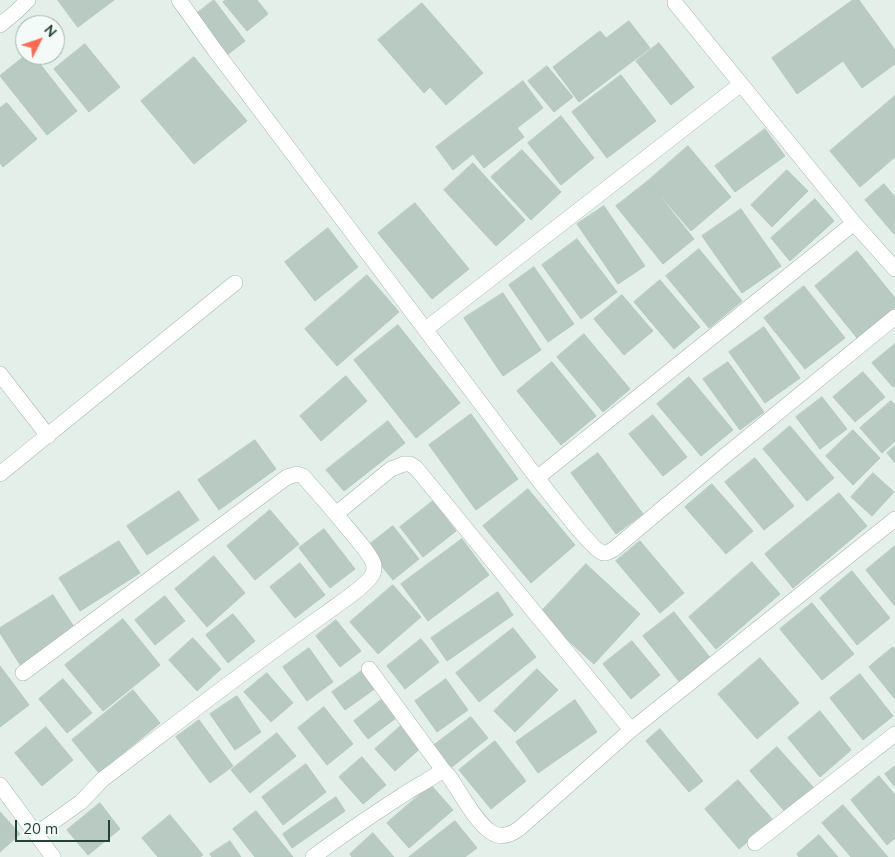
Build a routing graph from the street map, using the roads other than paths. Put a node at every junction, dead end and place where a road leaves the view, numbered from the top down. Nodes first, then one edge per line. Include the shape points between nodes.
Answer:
1 (28, 0) edge
2 (179, 0) edge
3 (675, 3) dead end
4 (0, 25) edge
5 (741, 84) junction
6 (854, 222) junction
7 (892, 261) edge
8 (235, 283) dead end
9 (895, 317) edge
10 (426, 329) junction
11 (0, 374) edge
12 (48, 436) junction
13 (0, 474) edge
14 (537, 478) junction
15 (336, 514) junction
16 (895, 519) edge
17 (369, 669) dead end
18 (23, 673) dead end
19 (630, 730) junction
20 (895, 734) edge
21 (443, 770) junction
22 (0, 785) edge
23 (36, 834) junction
24 (755, 843) dead end
25 (53, 857) edge
26 (313, 857) edge

1 - 4 street
2 - 10 street
3 - 5 street
5 - 6 street
5 - 10 street
6 - 7 street
6 - 14 street
8 - 12 street
9 - 14 street via 610,552 602,553 587,539
10 - 14 street
11 - 12 street
12 - 13 street
15 - 18 street via 303,476 287,477
15 - 19 street via 391,469 404,464 416,468
15 - 23 street via 370,557 374,566 371,578 103,779 81,802
16 - 19 street
17 - 21 street
19 - 21 street via 520,828 503,836 492,833 483,825
20 - 24 street
21 - 26 street via 348,830
22 - 23 street
23 - 25 street

